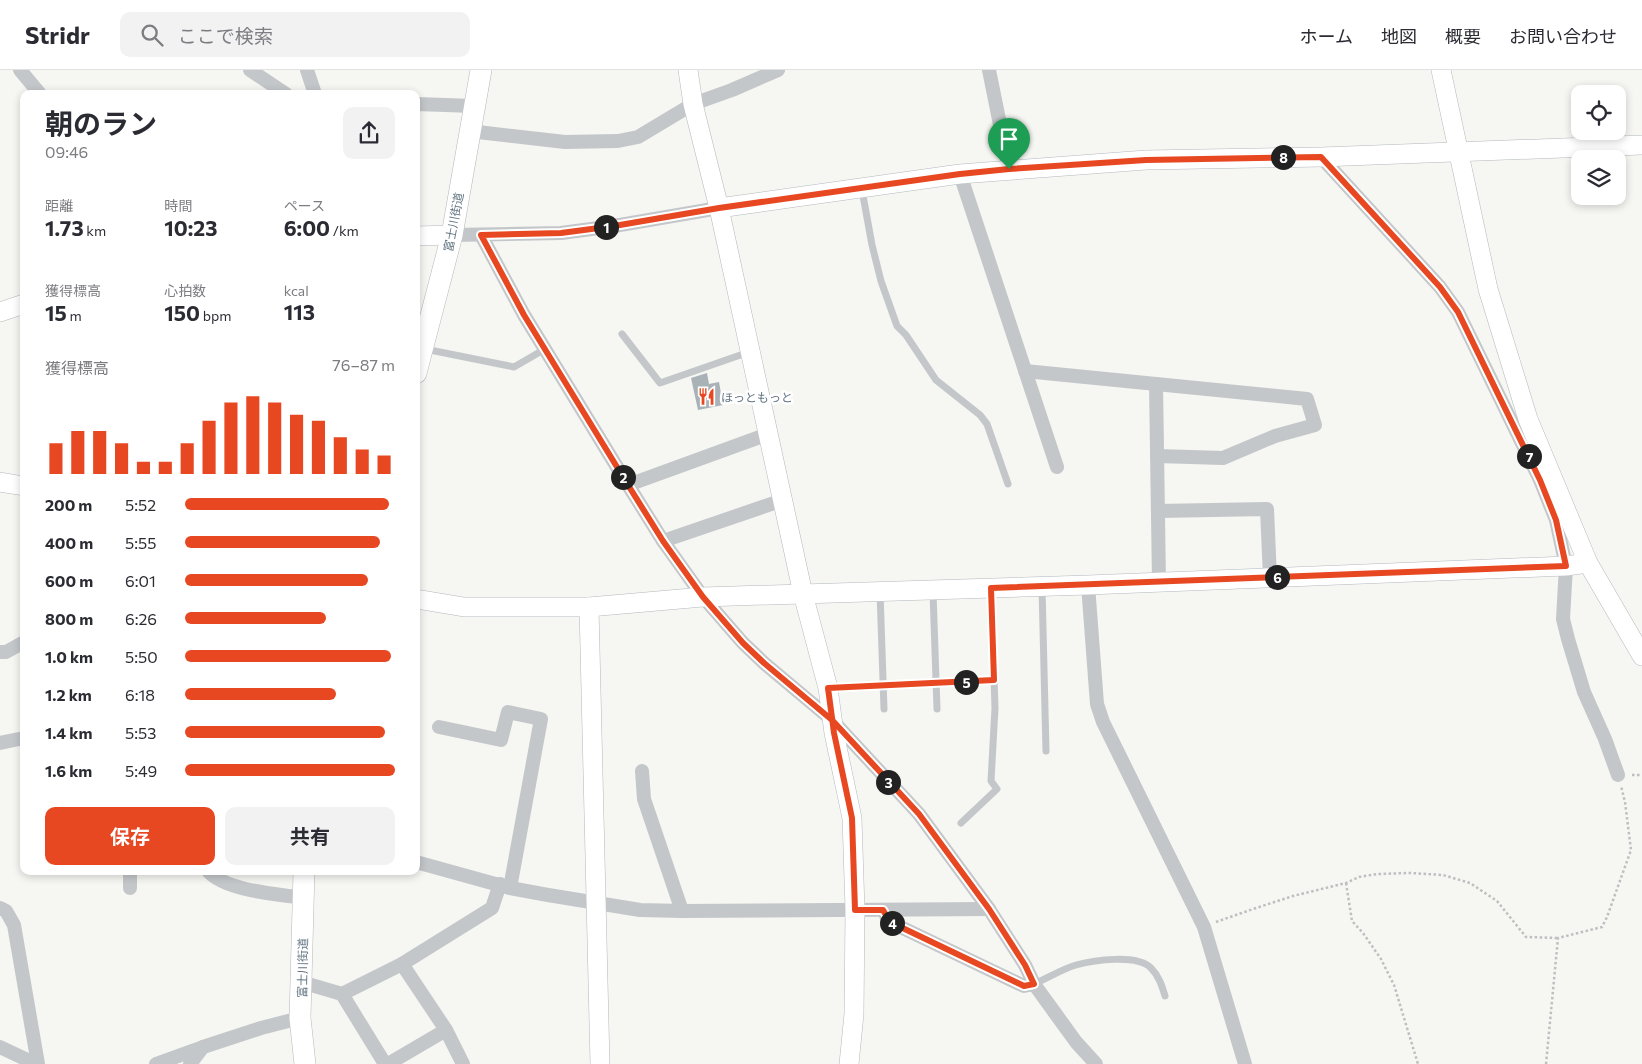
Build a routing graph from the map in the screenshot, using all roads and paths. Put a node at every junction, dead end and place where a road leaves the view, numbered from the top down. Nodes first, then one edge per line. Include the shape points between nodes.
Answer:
1 (20, 70) edge
2 (250, 70) edge
3 (306, 70) edge
4 (481, 70) edge
5 (688, 70) edge
6 (778, 70) edge
7 (989, 70) edge
8 (1441, 70) edge
9 (37, 90) edge
10 (280, 90) edge
11 (314, 90) edge
12 (420, 104) edge
13 (693, 104) junction
14 (474, 106) junction
15 (469, 131) junction
16 (1642, 145) edge
17 (1458, 153) junction
18 (1321, 157) junction
19 (1009, 169) junction
20 (960, 174) junction
21 (862, 188) junction
22 (719, 208) junction
23 (452, 235) junction
24 (481, 235) junction
25 (420, 236) edge
26 (20, 305) edge
27 (0, 312) edge
28 (622, 334) dead end
29 (422, 349) junction
30 (545, 349) junction
31 (749, 352) junction
32 (420, 357) edge
33 (1025, 371) junction
34 (1156, 384) junction
35 (768, 434) junction
36 (1157, 456) junction
37 (1057, 467) dead end
38 (0, 482) edge
39 (1008, 484) dead end
40 (20, 485) edge
41 (628, 485) junction
42 (783, 500) junction
43 (1158, 511) junction
44 (663, 541) junction
45 (1588, 563) junction
46 (1566, 566) junction
47 (1270, 578) junction
48 (1159, 582) junction
49 (1088, 585) junction
50 (1042, 586) junction
51 (991, 588) junction
52 (933, 590) junction
53 (880, 592) junction
54 (803, 594) junction
55 (703, 597) junction
56 (420, 600) edge
57 (589, 607) junction
58 (20, 644) edge
59 (0, 652) edge
60 (1642, 656) edge
61 (994, 680) junction
62 (936, 683) junction
63 (884, 685) junction
64 (828, 688) junction
65 (884, 708) dead end
66 (937, 709) dead end
67 (832, 720) junction
68 (439, 727) dead end
69 (20, 739) edge
70 (0, 743) edge
71 (1046, 752) dead end
72 (642, 771) dead end
73 (1618, 775) joint
74 (961, 823) dead end
75 (420, 863) edge
76 (130, 875) edge
77 (212, 875) edge
78 (304, 875) edge
79 (1346, 883) junction
80 (505, 886) junction
81 (130, 888) dead end
82 (303, 898) junction
83 (597, 904) junction
84 (0, 908) edge
85 (989, 909) junction
86 (855, 910) junction
87 (883, 910) junction
88 (682, 911) junction
89 (1204, 927) junction
90 (1558, 938) junction
91 (402, 964) junction
92 (301, 982) junction
93 (1034, 984) junction
94 (342, 994) junction
95 (1165, 996) dead end
96 (300, 1018) junction
97 (446, 1030) junction
98 (0, 1047) edge
99 (203, 1047) junction
100 (37, 1064) edge
101 (156, 1064) edge
102 (190, 1064) edge
103 (305, 1064) edge
104 (387, 1064) edge
105 (463, 1064) edge
106 (600, 1064) edge
107 (849, 1064) edge
108 (1096, 1064) edge
109 (1245, 1064) edge
110 (1418, 1064) edge
111 (1546, 1064) edge

1 - 9 street
2 - 10 street
3 - 11 street
4 - 14 main road, 富士川街道
5 - 13 street
6 - 13 street
7 - 19 street
8 - 17 street
12 - 14 street
13 - 15 street via 638,137 618,141 564,142
13 - 22 street
14 - 15 main road, 富士川街道
15 - 23 main road, 富士川街道
16 - 17 street
17 - 18 street
17 - 45 street via 1488,289 1528,419
18 - 19 street via 1146,160
18 - 46 street via 1440,287 1458,312 1540,480 1556,520
19 - 20 street
20 - 21 street
20 - 33 street
21 - 22 street
21 - 39 lane via 881,282 897,326 936,380 988,424
22 - 24 street via 561,233
22 - 31 street
23 - 24 street
23 - 25 street
23 - 29 main road, 富士川街道
24 - 30 street
26 - 27 street
28 - 31 lane via 660,383
29 - 30 lane via 514,368
29 - 32 main road, 富士川街道
30 - 41 street
31 - 35 street
33 - 34 street
33 - 37 street
34 - 36 street
34 - 36 street via 1307,399 1315,425 1275,436 1223,458
35 - 41 street
35 - 42 street
36 - 43 street
38 - 40 street
41 - 44 street
42 - 44 street
42 - 54 street
43 - 47 street via 1267,509
43 - 48 street
44 - 55 street
45 - 46 street
45 - 60 street
46 - 47 street
46 - 73 street via 1563,619 1584,692
47 - 48 street
48 - 49 street
49 - 50 street
49 - 89 street via 1097,704 1103,722
50 - 51 street
50 - 71 lane
51 - 52 street
51 - 61 lane
52 - 53 street
52 - 62 lane
53 - 54 street
53 - 63 lane
54 - 55 street
54 - 64 street
55 - 57 street
55 - 67 street via 743,643
56 - 57 street via 464,607
57 - 83 street
58 - 59 street
61 - 62 lane
61 - 74 lane via 991,781 997,789
62 - 63 lane
62 - 66 lane
63 - 64 lane
63 - 65 lane
64 - 67 street
67 - 85 street via 919,814
67 - 86 street via 852,818
68 - 80 street via 500,740 508,712 541,719
69 - 70 street
72 - 88 street via 644,798
73 - 90 path via 1631,850 1607,917 1602,927
75 - 80 street
76 - 81 street
77 - 82 street via 228,885
78 - 82 main road, 富士川街道
79 - 89 path via 1285,899
79 - 90 path via 1377,874 1443,875 1470,883 1497,901 1526,937
79 - 110 path via 1352,920 1381,959 1394,986
80 - 83 street
80 - 91 street via 492,908
82 - 92 main road, 富士川街道
83 - 88 street
83 - 106 street
84 - 100 street via 14,925
85 - 87 street
85 - 93 street
86 - 87 street
86 - 88 street
86 - 107 street via 854,1014
87 - 93 street via 890,922 1024,986
89 - 109 street
90 - 111 path
91 - 94 street
91 - 97 street
92 - 94 street
92 - 96 main road, 富士川街道
93 - 95 lane via 1075,965 1108,959 1137,961 1150,966
93 - 108 street
94 - 104 street
96 - 99 street
96 - 103 main road, 富士川街道
97 - 104 street
97 - 105 street
98 - 100 street
99 - 101 street
99 - 102 street

